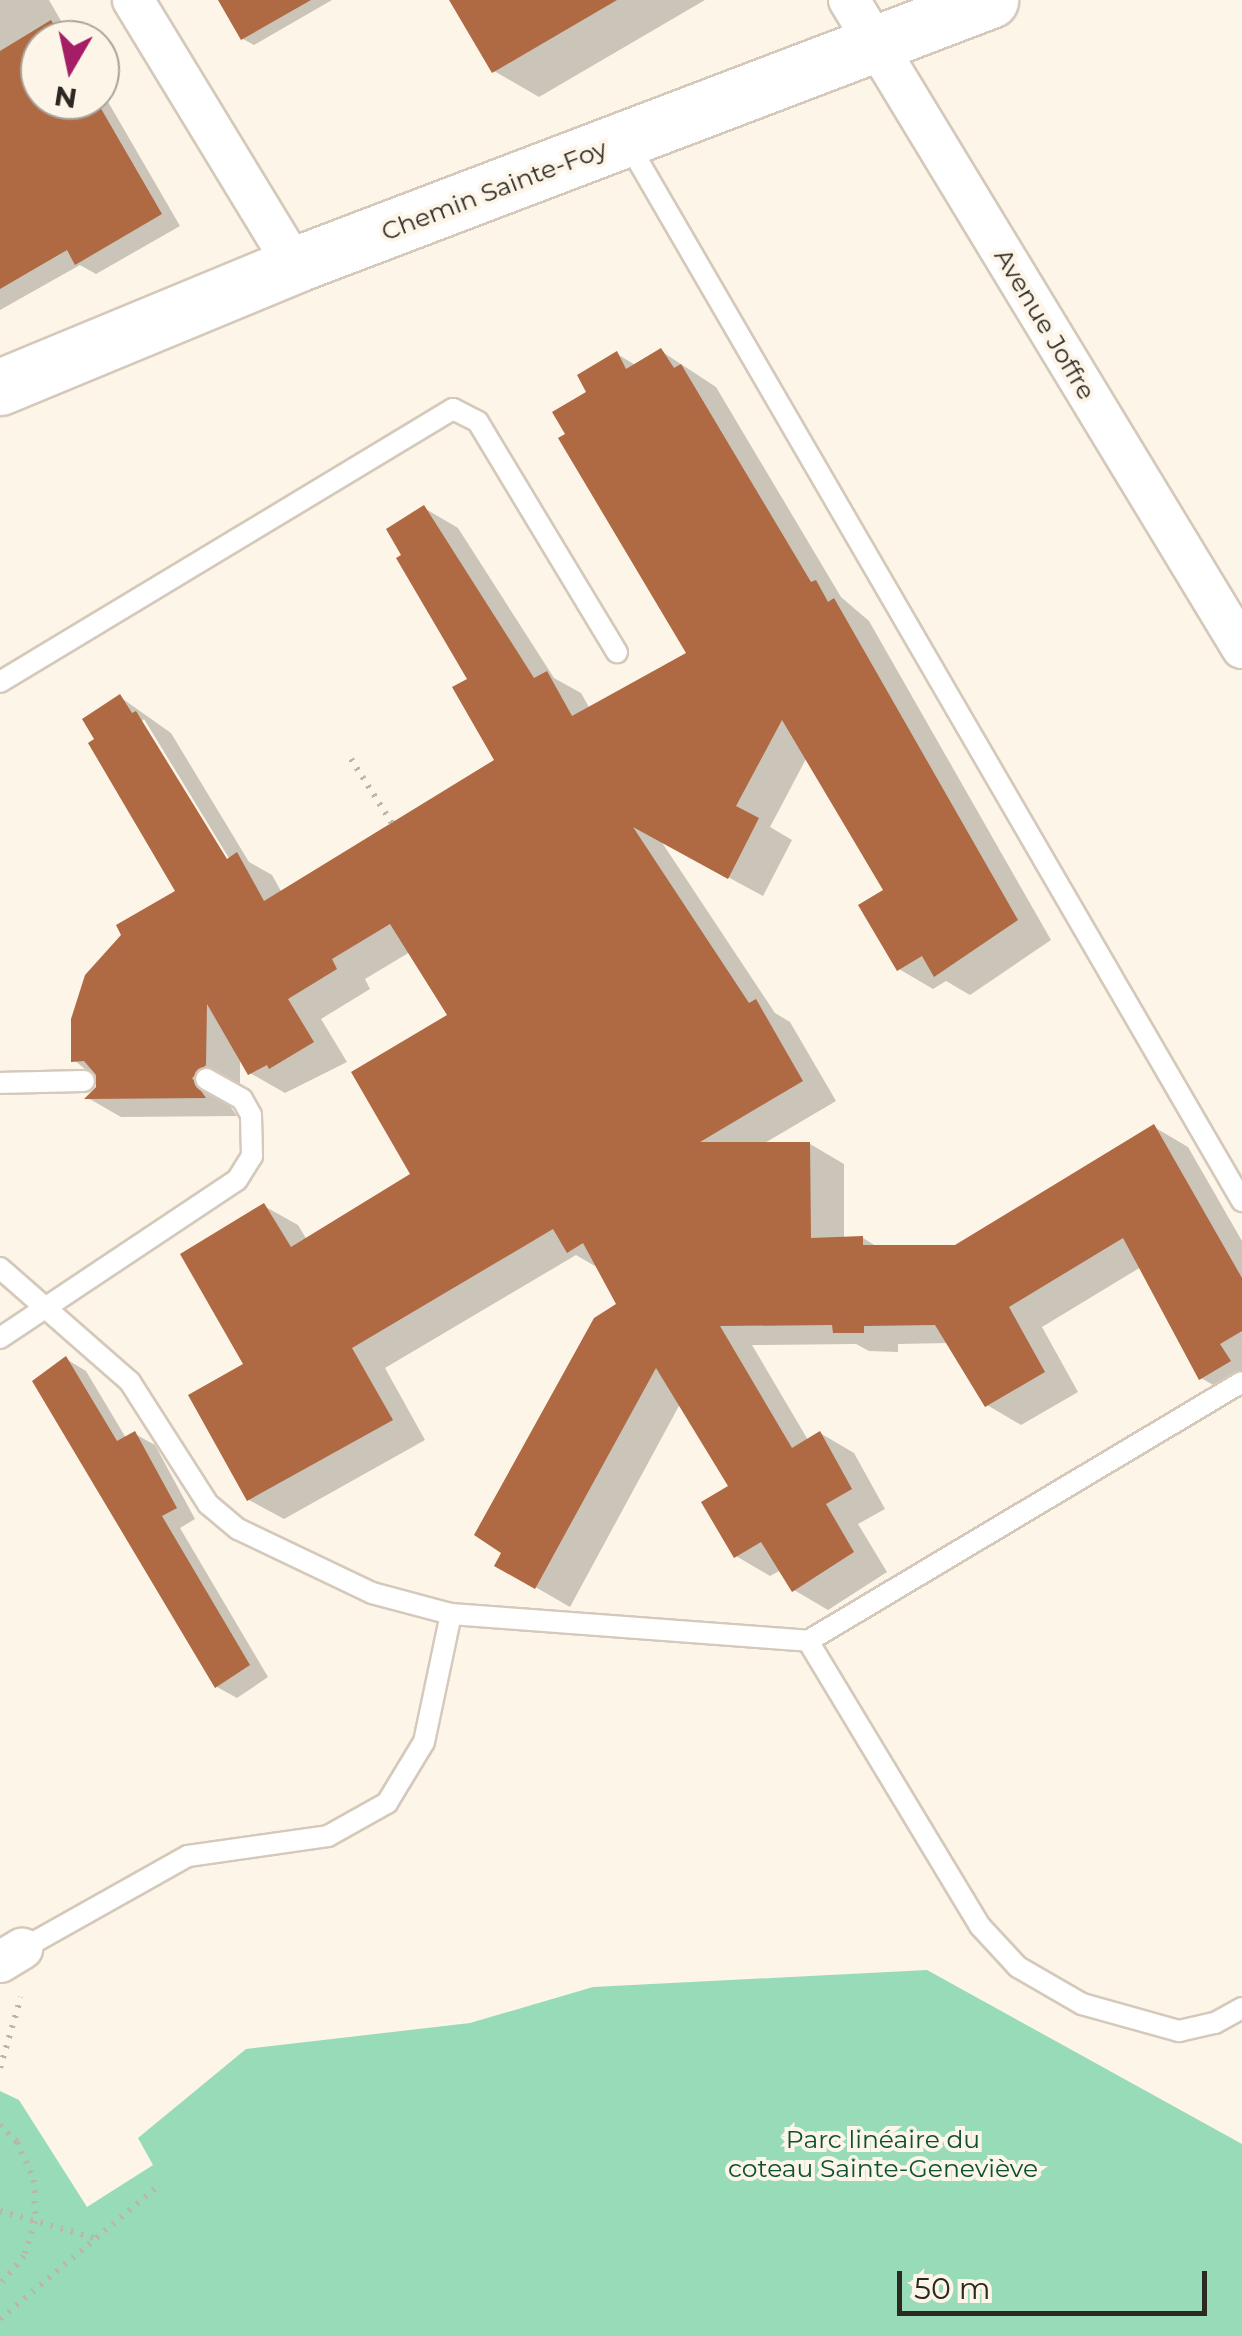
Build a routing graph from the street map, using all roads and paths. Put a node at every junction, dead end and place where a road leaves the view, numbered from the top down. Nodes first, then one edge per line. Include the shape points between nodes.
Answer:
1 (132, 0) edge
2 (990, 0) edge
3 (862, 21) edge
4 (626, 140) junction
5 (294, 265) junction
6 (0, 387) edge
7 (1242, 648) edge
8 (616, 652) dead end
9 (0, 682) edge
10 (351, 758) dead end
11 (392, 823) dead end
12 (206, 1079) dead end
13 (84, 1081) dead end
14 (0, 1083) edge
15 (1242, 1201) edge
16 (0, 1268) edge
17 (48, 1309) junction
18 (0, 1338) edge
19 (1242, 1382) edge
20 (451, 1614) junction
21 (808, 1641) junction
22 (11, 1956) edge
23 (1242, 2008) edge
24 (0, 2068) edge
25 (0, 2126) edge
26 (158, 2185) dead end
27 (0, 2211) edge
28 (35, 2222) junction
29 (95, 2238) junction
30 (0, 2285) edge
31 (0, 2319) edge

1 - 5 street
2 - 3 main road, Chemin Sainte-Foy
3 - 4 main road, Chemin Sainte-Foy
3 - 7 street, Avenue Joffre
4 - 5 main road, Chemin Sainte-Foy
4 - 15 lane
5 - 6 main road, Chemin Sainte-Foy
8 - 9 lane via 478,422 453,409
10 - 11 path
12 - 17 lane via 242,1099 251,1115 252,1156 237,1180
13 - 14 lane
16 - 17 lane
17 - 18 lane
17 - 20 lane via 130,1382 208,1504 238,1529 372,1593
19 - 21 lane
20 - 21 lane
20 - 22 lane via 424,1742 387,1802 328,1836 188,1856
21 - 23 lane via 980,1926 1018,1967 1082,2004 1180,2031 1214,2024
22 - 24 path via 27,1976
25 - 28 path via 17,2142 34,2180
26 - 29 path
27 - 28 path
28 - 29 path
28 - 30 path via 24,2256
29 - 31 path

